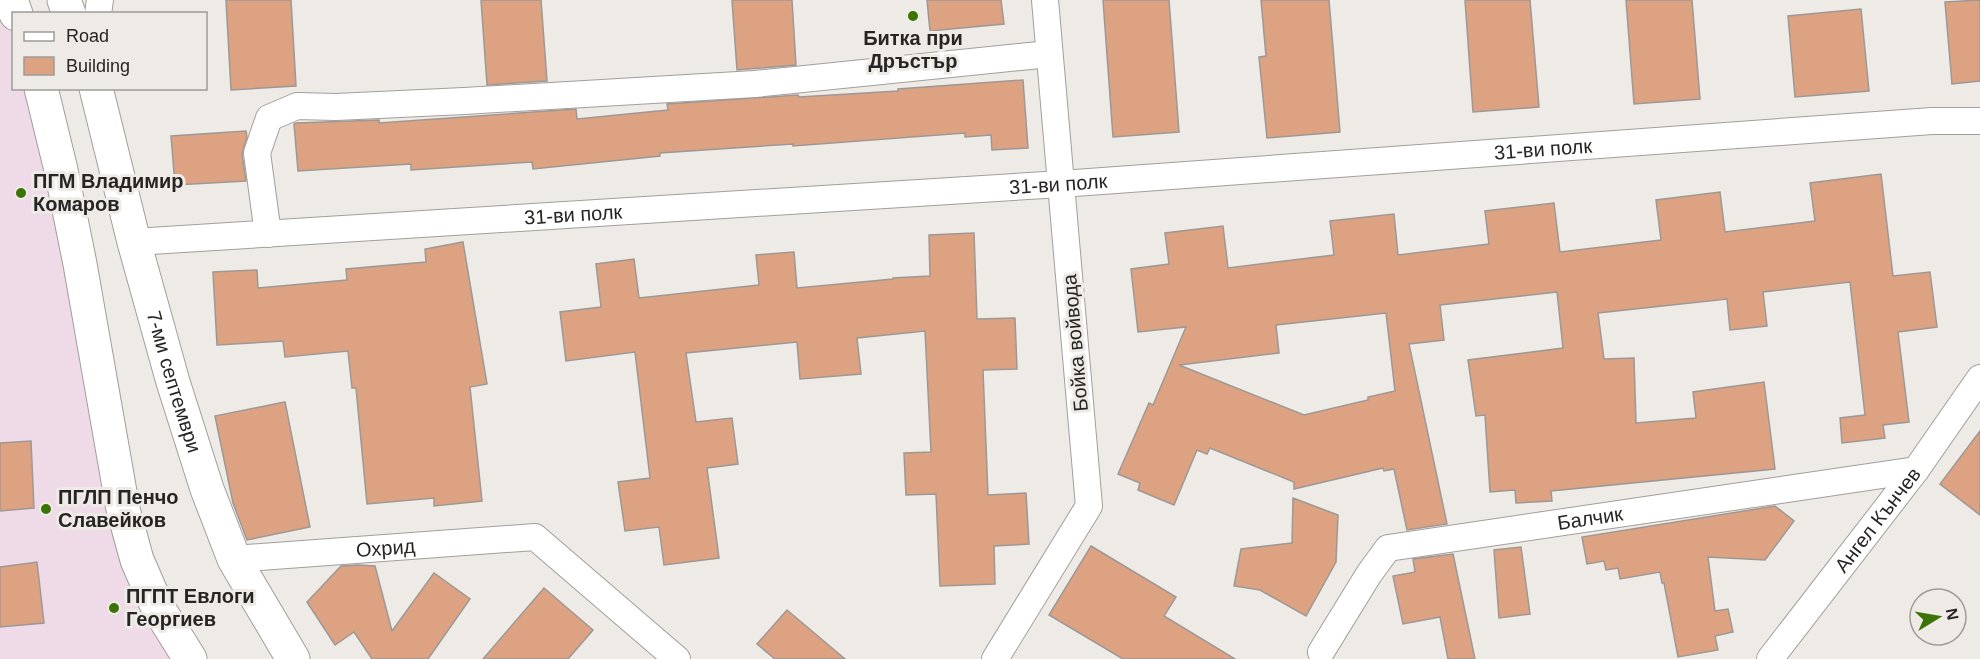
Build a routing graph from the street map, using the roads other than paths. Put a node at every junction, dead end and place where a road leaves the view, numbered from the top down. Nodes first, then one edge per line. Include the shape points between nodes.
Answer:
1 (1045, 0) edge
2 (1049, 54) junction
3 (41, 90) edge
4 (96, 90) edge
5 (1980, 121) edge
6 (1061, 184) junction
7 (268, 234) junction
8 (134, 242) junction
9 (1980, 378) edge
10 (1916, 470) junction
11 (234, 559) junction
12 (1321, 652) dead end
13 (190, 659) edge
14 (293, 659) edge
15 (677, 659) edge
16 (995, 659) edge
17 (1770, 659) edge

1 - 2 street, Бойка войвода
2 - 6 street, Бойка войвода
2 - 7 street via 755,84 452,102 297,106 269,118 257,153
3 - 13 main road via 80,264 123,509 137,560 157,606
4 - 8 main road, 7-ми септември
5 - 6 street, 31-ви полк via 1932,121
6 - 7 street, 31-ви полк
6 - 16 street, Бойка войвода via 1089,506
7 - 8 street, 31-ви полк
8 - 11 main road, 7-ми септември via 183,414
9 - 10 street, Ангел Кънчев
10 - 12 street, Балчик via 1389,548
10 - 17 street, Ангел Кънчев
11 - 14 main road, 7-ми септември
11 - 15 street, Охрид via 535,537

